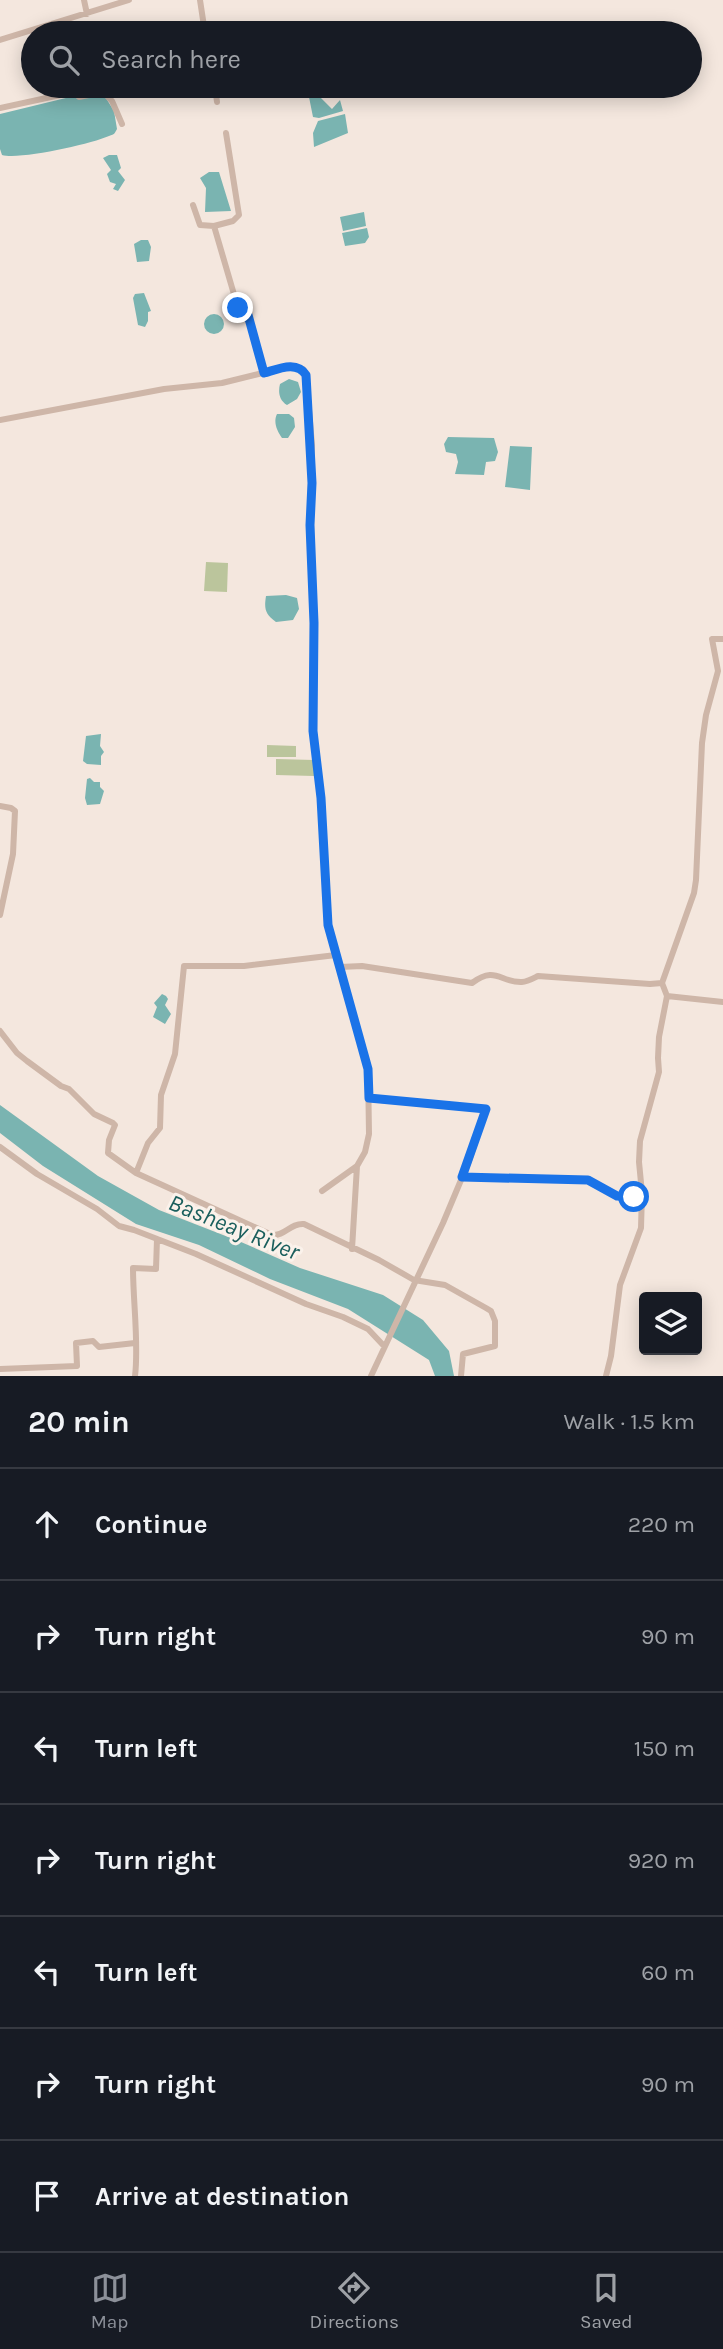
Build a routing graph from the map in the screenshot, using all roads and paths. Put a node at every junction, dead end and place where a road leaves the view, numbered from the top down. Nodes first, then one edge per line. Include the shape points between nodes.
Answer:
1 (84, 0) edge
2 (129, 0) edge
3 (200, 0) edge
4 (87, 14) junction
5 (64, 21) edge
6 (203, 21) edge
7 (21, 34) edge
8 (0, 40) edge
9 (46, 98) edge
10 (109, 98) edge
11 (216, 98) edge
12 (217, 102) dead end
13 (0, 108) edge
14 (122, 124) dead end
15 (226, 133) dead end
16 (193, 205) dead end
17 (214, 226) junction
18 (264, 373) junction
19 (0, 420) edge
20 (723, 639) edge
21 (0, 806) edge
22 (0, 915) edge
23 (336, 955) junction
24 (340, 967) junction
25 (662, 983) junction
26 (667, 996) junction
27 (723, 1002) edge
28 (0, 1031) edge
29 (369, 1098) junction
30 (0, 1147) edge
31 (357, 1166) junction
32 (136, 1173) junction
33 (462, 1177) junction
34 (322, 1191) dead end
35 (642, 1193) junction
36 (158, 1239) junction
37 (352, 1249) junction
38 (414, 1280) junction
39 (135, 1343) junction
40 (384, 1346) junction
41 (0, 1369) edge
42 (135, 1376) edge
43 (371, 1376) edge
44 (461, 1376) edge
45 (606, 1376) edge

1 - 4 street
2 - 4 street
3 - 6 street
4 - 5 street
7 - 8 street
9 - 13 street
10 - 14 street
11 - 12 street
15 - 17 street via 239,215
16 - 17 street via 200,225
17 - 18 street via 238,308 248,315
18 - 19 street
18 - 23 street via 296,366 306,375 312,458 313,731 328,925
20 - 25 street via 712,639 718,671 702,743 694,893
21 - 22 street via 15,811 13,854
23 - 24 street
23 - 32 street via 244,966 184,966 175,1054 161,1095 160,1128 148,1143
24 - 25 street via 472,982 482,975 496,975 522,982 538,976
24 - 29 street via 368,1069
25 - 26 street
26 - 27 street
26 - 35 street via 659,1037 660,1072 640,1141
28 - 32 street via 17,1053 69,1089 94,1114 115,1125 108,1153
29 - 31 street via 368,1143
29 - 33 street via 486,1109
30 - 36 street via 119,1226
31 - 34 street
31 - 37 street
32 - 37 street via 264,1232 278,1235 294,1224 304,1224
33 - 35 street via 588,1180 617,1196
33 - 38 street
35 - 45 street via 641,1228 620,1284
36 - 39 street via 156,1269 133,1268
36 - 40 street via 343,1317 368,1329
37 - 38 street
38 - 40 street
38 - 44 street via 453,1289 491,1311 495,1346 463,1354
39 - 41 street via 99,1347 93,1341 75,1343 77,1366
39 - 42 street
40 - 43 street

